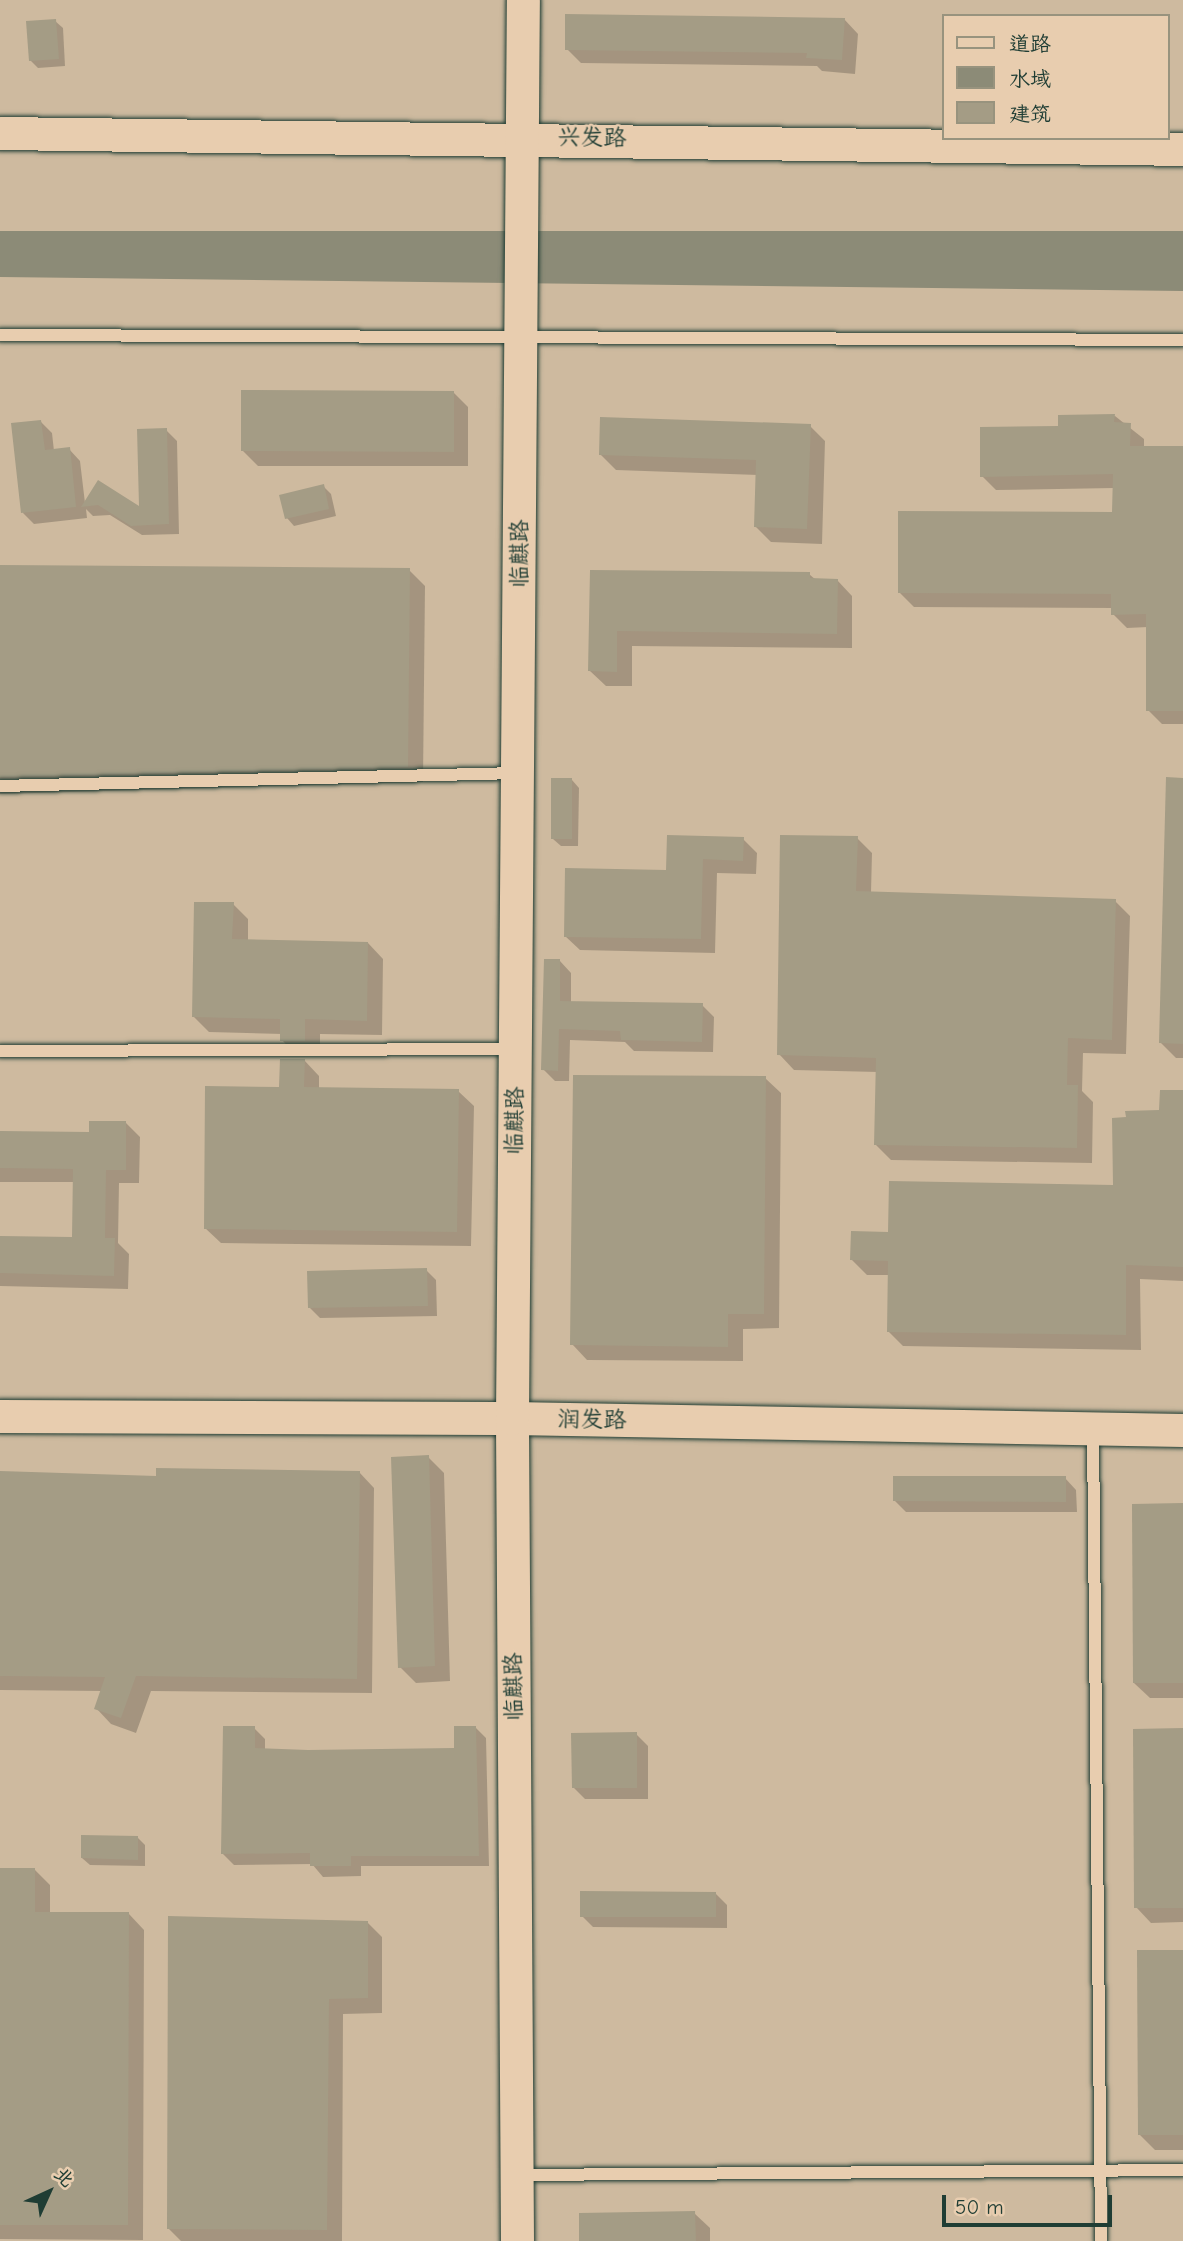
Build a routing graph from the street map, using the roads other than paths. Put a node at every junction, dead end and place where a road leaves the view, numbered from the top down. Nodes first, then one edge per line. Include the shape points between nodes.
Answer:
1 (523, 0) edge
2 (0, 134) edge
3 (522, 137) junction
4 (1183, 149) edge
5 (0, 335) edge
6 (519, 337) junction
7 (1183, 340) edge
8 (520, 773) junction
9 (0, 786) edge
10 (516, 1049) junction
11 (0, 1051) edge
12 (0, 1416) edge
13 (512, 1418) junction
14 (1183, 1430) edge
15 (1093, 1431) junction
16 (1099, 2170) junction
17 (1183, 2170) edge
18 (519, 2175) junction
19 (517, 2241) edge
20 (1101, 2241) edge

1 - 3 street, 临麒路
2 - 3 street, 兴发路
3 - 4 street, 兴发路
3 - 6 street, 临麒路
5 - 6 lane
6 - 7 lane
6 - 8 street, 临麒路
8 - 9 lane
8 - 10 street, 临麒路
10 - 11 lane
10 - 13 street, 临麒路
12 - 13 street, 润发路
13 - 15 street, 润发路
13 - 18 street, 临麒路
14 - 15 street, 润发路
15 - 16 lane
16 - 17 lane
16 - 18 lane
16 - 20 lane
18 - 19 street, 临麒路

